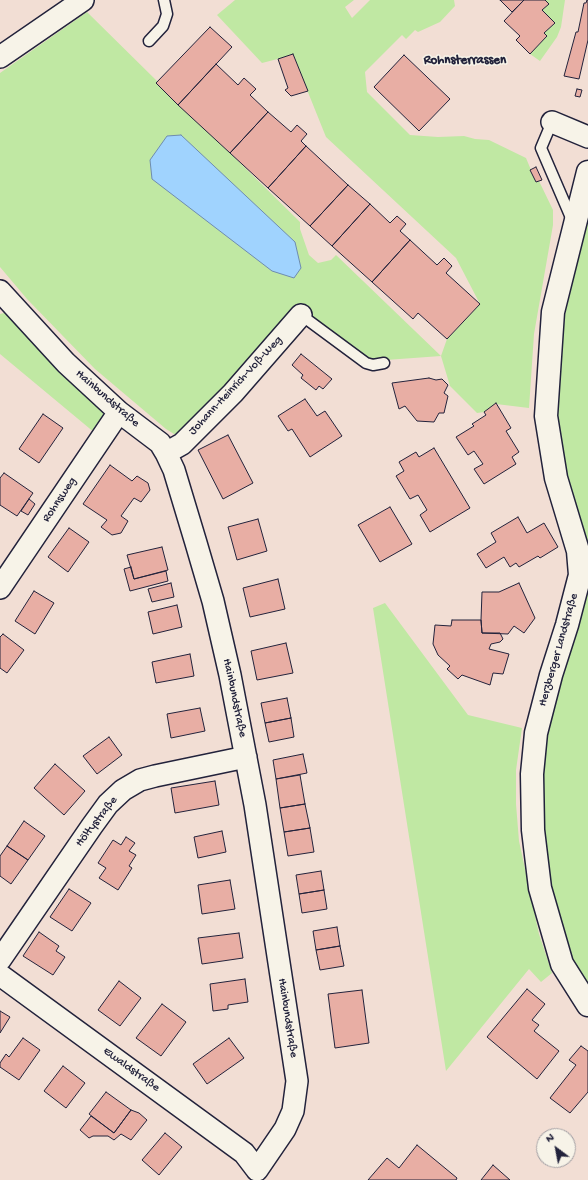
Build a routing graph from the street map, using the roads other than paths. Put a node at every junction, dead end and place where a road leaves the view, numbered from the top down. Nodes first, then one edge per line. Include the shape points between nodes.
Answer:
1 (83, 0) edge
2 (164, 0) edge
3 (149, 41) dead end
4 (0, 58) edge
5 (552, 122) joint
6 (588, 137) edge
7 (588, 172) edge
8 (574, 224) junction
9 (2, 297) edge
10 (301, 315) joint
11 (384, 363) dead end
12 (119, 412) junction
13 (166, 453) junction
14 (0, 588) edge
15 (246, 757) junction
16 (0, 960) edge
17 (0, 975) edge
18 (588, 1005) edge
19 (258, 1175) edge

1 - 4 street
2 - 3 lane via 167,14 163,26
5 - 6 street
5 - 8 lane via 541,148
7 - 8 street, Herzberger Landstraße
8 - 18 street, Herzberger Landstraße via 553,312 546,416 556,478 578,551 580,575 536,733 532,774 533,823 540,888 562,964
9 - 12 street, Hainbundstraße via 66,363
10 - 11 lane via 366,363
10 - 13 street, Johann-Heinrich-Voß-Weg via 233,393 182,444
12 - 13 street, Hainbundstraße via 160,443
12 - 14 street, Rohnsweg
13 - 15 street, Hainbundstraße via 178,484 213,601
15 - 16 street, Höltystraße via 140,780 123,790 108,804 92,826
15 - 19 street, Hainbundstraße via 297,1081 293,1111
17 - 19 street, Ewaldstraße via 244,1153

